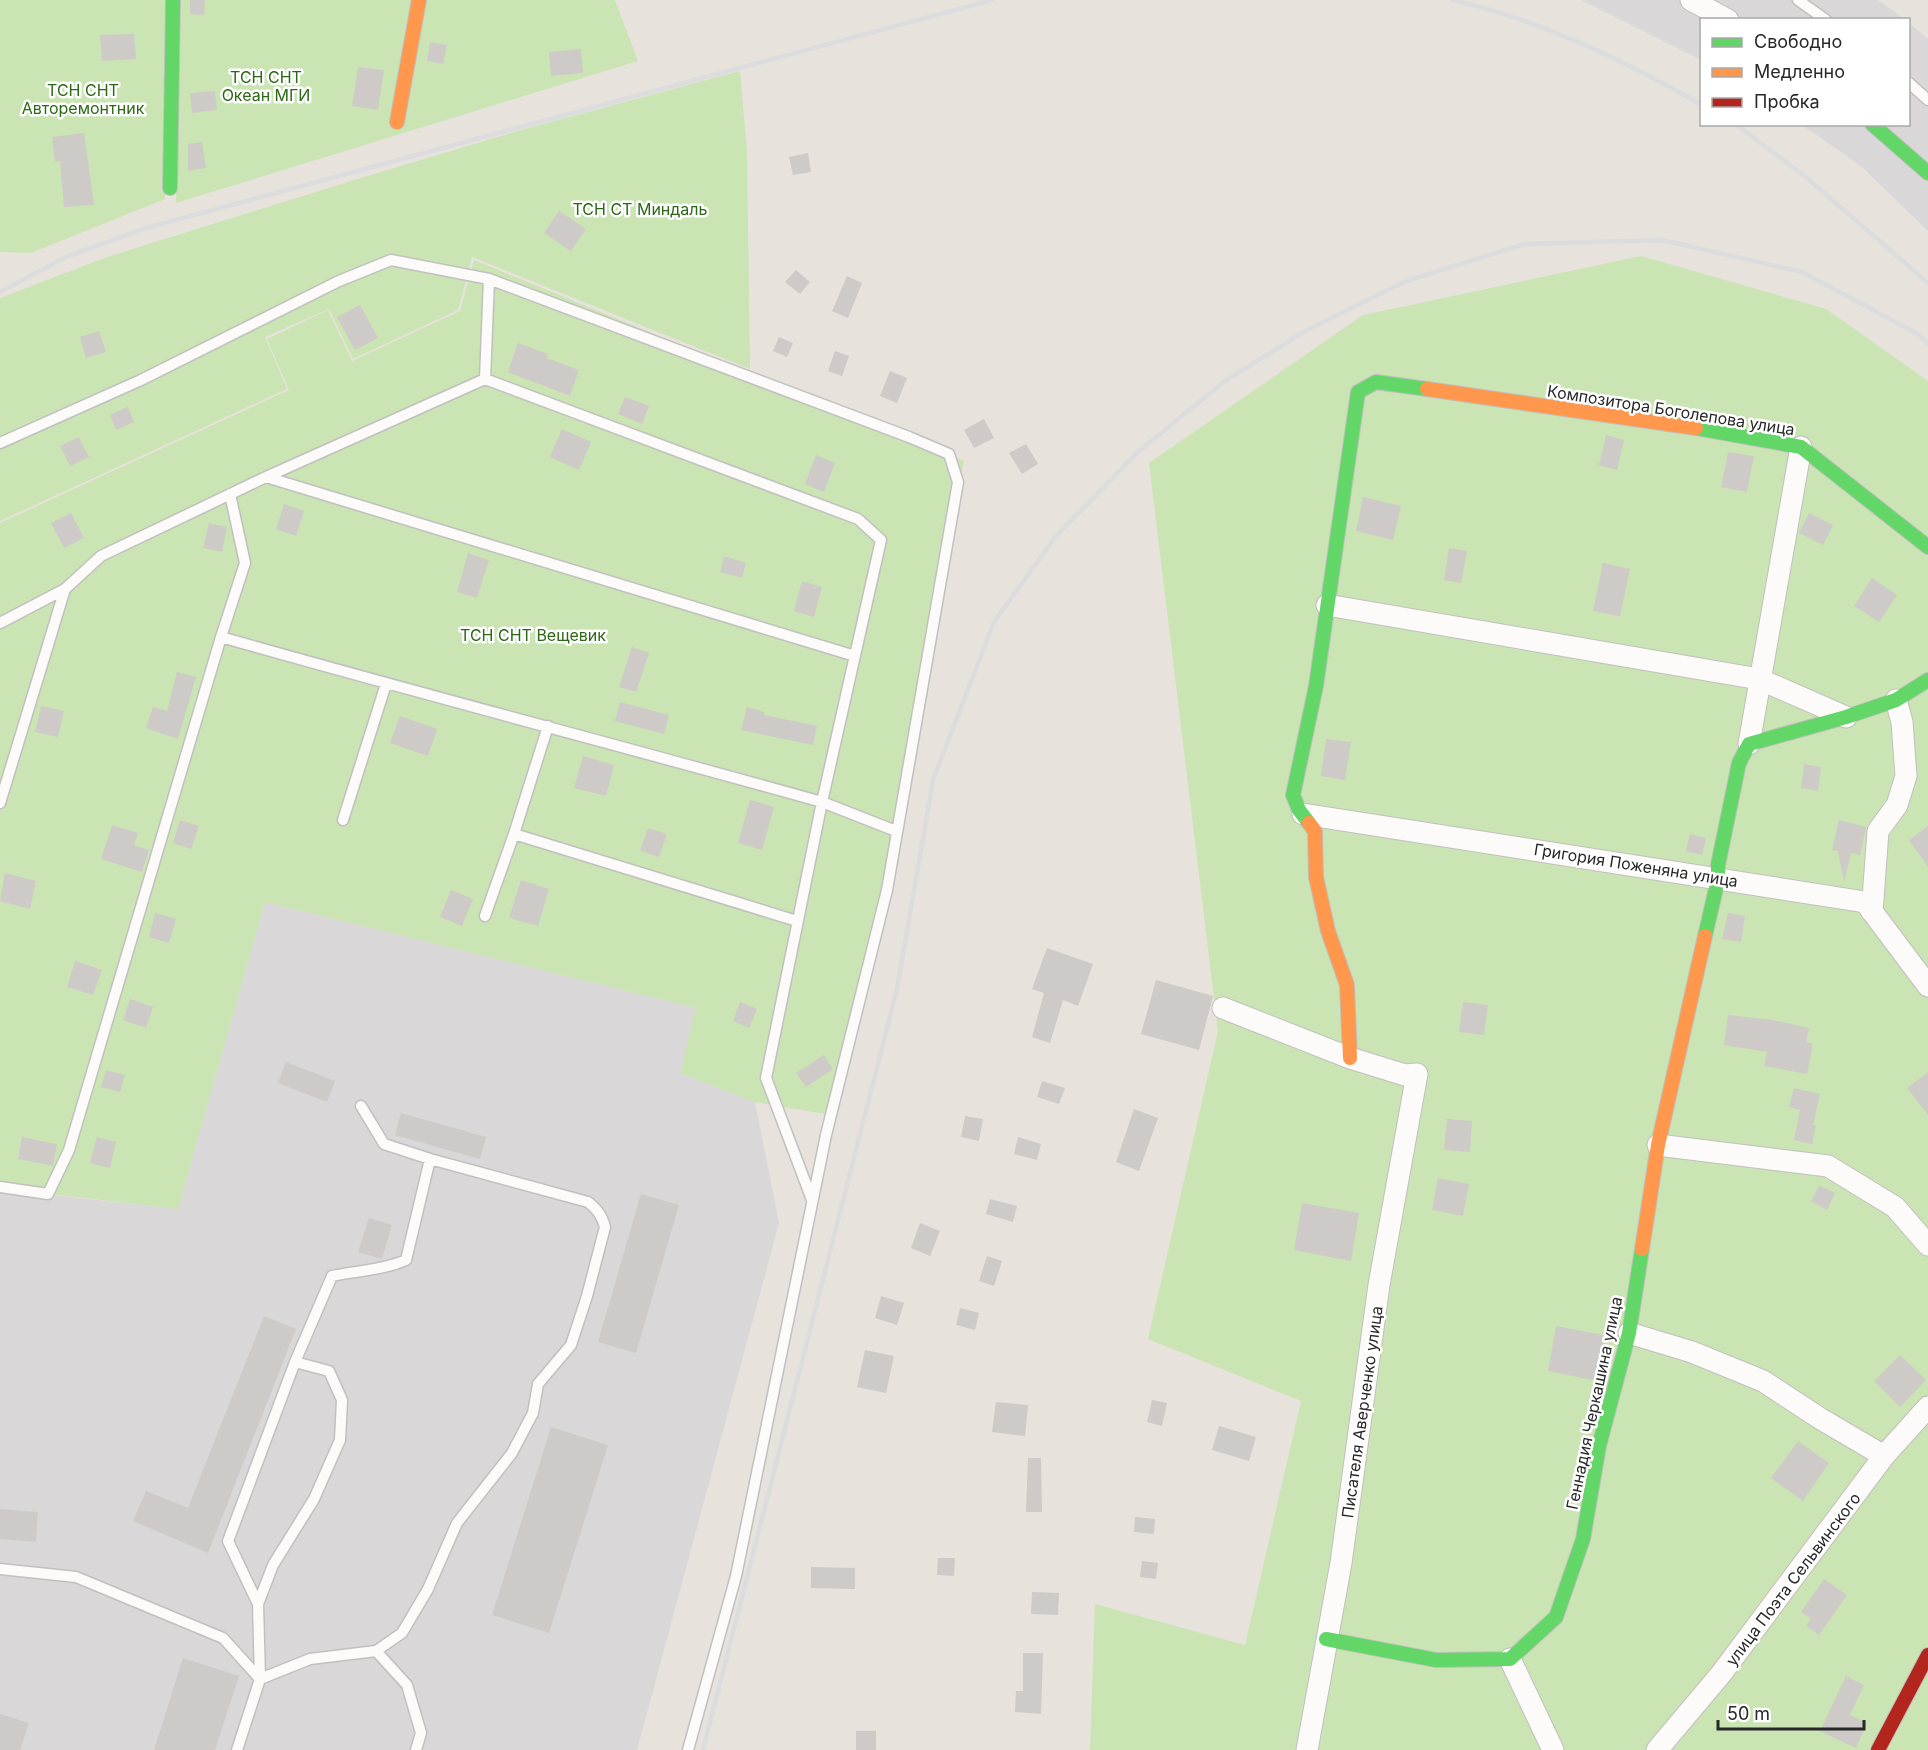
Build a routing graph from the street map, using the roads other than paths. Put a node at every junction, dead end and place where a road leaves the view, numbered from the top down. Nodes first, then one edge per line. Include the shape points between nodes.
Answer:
1 (173, 0) edge
2 (419, 0) edge
3 (1691, 0) edge
4 (1798, 0) edge
5 (1724, 18) edge
6 (1823, 18) edge
7 (1910, 84) edge
8 (1928, 100) edge
9 (397, 122) dead end
10 (1874, 126) edge
11 (1928, 173) edge
12 (170, 188) dead end
13 (489, 279) junction
14 (485, 379) junction
15 (0, 443) edge
16 (1801, 447) junction
17 (266, 477) junction
18 (230, 494) junction
19 (1928, 547) edge
20 (65, 589) junction
21 (1327, 605) junction
22 (0, 622) edge
23 (221, 637) junction
24 (855, 656) junction
25 (1759, 679) junction
26 (1928, 680) edge
27 (386, 684) junction
28 (1896, 700) junction
29 (1846, 717) junction
30 (548, 726) junction
31 (1749, 744) junction
32 (822, 802) junction
33 (0, 803) edge
34 (1303, 814) junction
35 (343, 820) dead end
36 (896, 831) junction
37 (514, 834) junction
38 (1718, 880) junction
39 (1872, 912) junction
40 (485, 916) dead end
41 (797, 921) junction
42 (1928, 986) edge
43 (1223, 1008) dead end
44 (1350, 1058) junction
45 (362, 1106) dead end
46 (1658, 1145) junction
47 (430, 1159) junction
48 (0, 1187) edge
49 (812, 1201) junction
50 (1928, 1245) edge
51 (1629, 1333) junction
52 (295, 1362) junction
53 (1928, 1407) edge
54 (1884, 1456) junction
55 (0, 1569) edge
56 (258, 1604) junction
57 (1326, 1639) junction
58 (376, 1651) junction
59 (1928, 1655) edge
60 (1510, 1659) junction
61 (260, 1679) junction
62 (1922, 1684) edge
63 (237, 1750) edge
64 (416, 1750) edge
65 (688, 1750) edge
66 (1307, 1750) edge
67 (1553, 1750) edge
68 (1658, 1750) edge
69 (1878, 1750) edge

1 - 12 street
2 - 9 street
3 - 5 street
4 - 6 lane
7 - 8 lane
10 - 11 street
13 - 14 lane
13 - 15 lane via 391,260 339,280 141,380
13 - 36 lane via 949,454 958,482
14 - 17 lane
14 - 24 lane via 858,519 881,540
16 - 19 street, Композитора Боголепова улица
16 - 21 street, Композитора Боголепова улица via 1656,421 1376,382 1358,392
16 - 25 street
17 - 18 lane
17 - 24 lane
18 - 20 lane via 101,556
18 - 23 lane via 245,562
20 - 22 lane
20 - 33 lane
21 - 25 street
21 - 34 street via 1316,686 1293,795
23 - 27 lane
23 - 48 lane via 69,1150 48,1194
24 - 32 lane
25 - 29 street
25 - 31 street
26 - 28 street
27 - 30 lane
27 - 35 lane
28 - 29 street
28 - 39 street via 1902,722 1906,776 1897,805 1878,831
29 - 31 street
30 - 32 lane
30 - 37 lane
31 - 38 street, Геннадия Черкашина улица via 1739,764
32 - 36 lane
32 - 41 lane
34 - 38 street, Григория Поженяна улица
34 - 44 street via 1316,831 1316,878 1328,931 1347,985
36 - 49 lane via 887,890
37 - 40 lane
37 - 41 lane
38 - 39 street, Григория Поженяна улица via 1865,902
38 - 46 street, Геннадия Черкашина улица
39 - 42 street, Григория Поженяна улица
41 - 49 lane via 766,1078
43 - 44 street
44 - 57 street, Писателя Аверченко улица via 1405,1075 1417,1074 1379,1285 1341,1563
45 - 47 lane via 384,1144
46 - 50 street via 1828,1166 1895,1207
46 - 51 street, Геннадия Черкашина улица
47 - 52 lane via 406,1260 332,1276
47 - 58 lane via 588,1202 597,1209 605,1227 571,1345 538,1384 533,1413 512,1454 457,1523 428,1589 402,1633
49 - 65 lane via 736,1576
51 - 54 street via 1692,1352 1763,1381
51 - 60 street, Геннадия Черкашина улица via 1599,1446 1583,1539 1556,1617
52 - 56 lane via 228,1541
52 - 56 lane via 329,1371 342,1400 340,1440 314,1498 273,1565
53 - 54 street, улица Поэта Сельвинского
54 - 68 street, улица Поэта Сельвинского via 1721,1674
55 - 61 lane via 76,1577 223,1638
56 - 61 lane
57 - 60 street via 1436,1660
57 - 66 street, Писателя Аверченко улица
58 - 61 lane via 310,1659
58 - 64 lane via 407,1685 421,1733
59 - 62 street
60 - 67 street
61 - 63 lane
62 - 69 street

